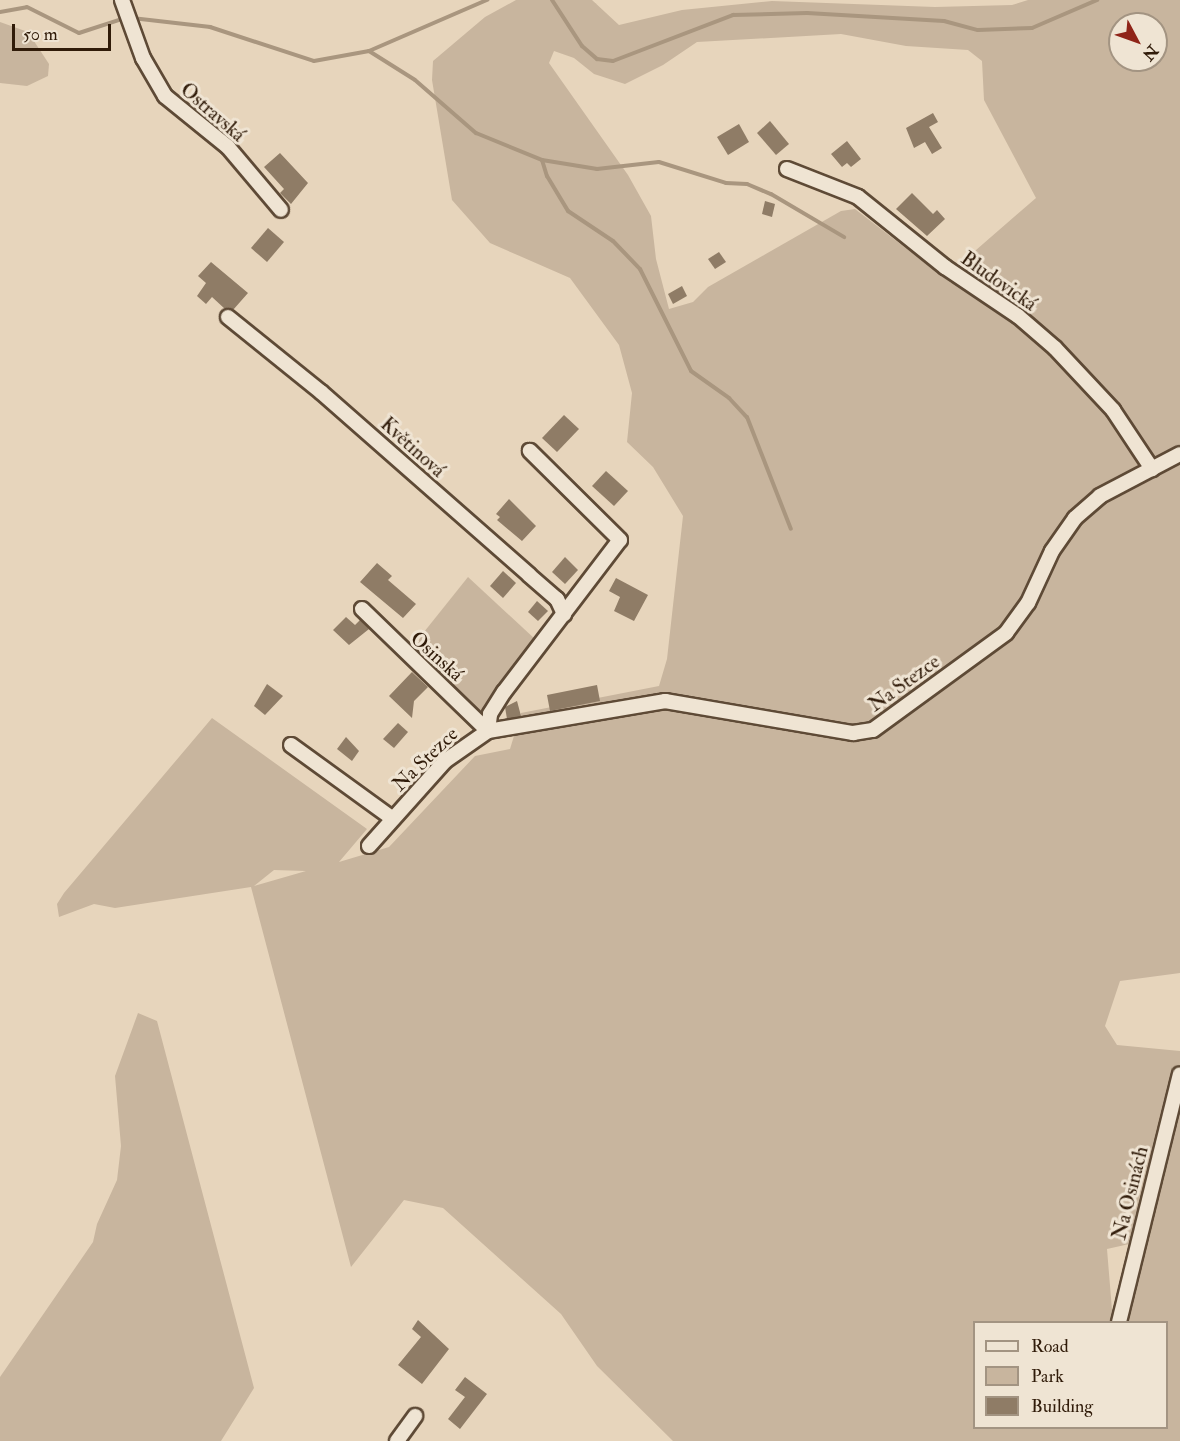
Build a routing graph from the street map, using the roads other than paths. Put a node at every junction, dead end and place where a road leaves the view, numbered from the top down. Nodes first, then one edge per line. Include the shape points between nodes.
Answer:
1 (122, 0) edge
2 (787, 169) dead end
3 (281, 210) dead end
4 (228, 317) dead end
5 (530, 451) dead end
6 (1180, 454) edge
7 (1152, 469) junction
8 (362, 609) dead end
9 (564, 614) junction
10 (488, 731) junction
11 (291, 745) dead end
12 (392, 818) junction
13 (369, 846) dead end
14 (1180, 1074) edge
15 (1119, 1321) edge
16 (415, 1416) dead end
17 (397, 1441) edge

1 - 3 street, Ostravská via 143,58 165,96 228,147
2 - 7 street, Bludovická via 858,197 945,267 1018,315 1113,411
4 - 9 street, Květinová via 321,392 529,575 557,600
5 - 9 street, Na Stezce via 621,537
6 - 7 street, Na Stezce
7 - 10 street, Na Stezce via 1100,496 1075,518 1052,551 1028,603 1006,633 873,730 853,733 665,701
8 - 10 street, Osinská
9 - 10 street, Na Stezce via 495,705
10 - 12 street, Na Stezce via 445,761
11 - 12 street, Na Stezce
12 - 13 street, Na Stezce
14 - 15 street, Na Osinách
16 - 17 street

